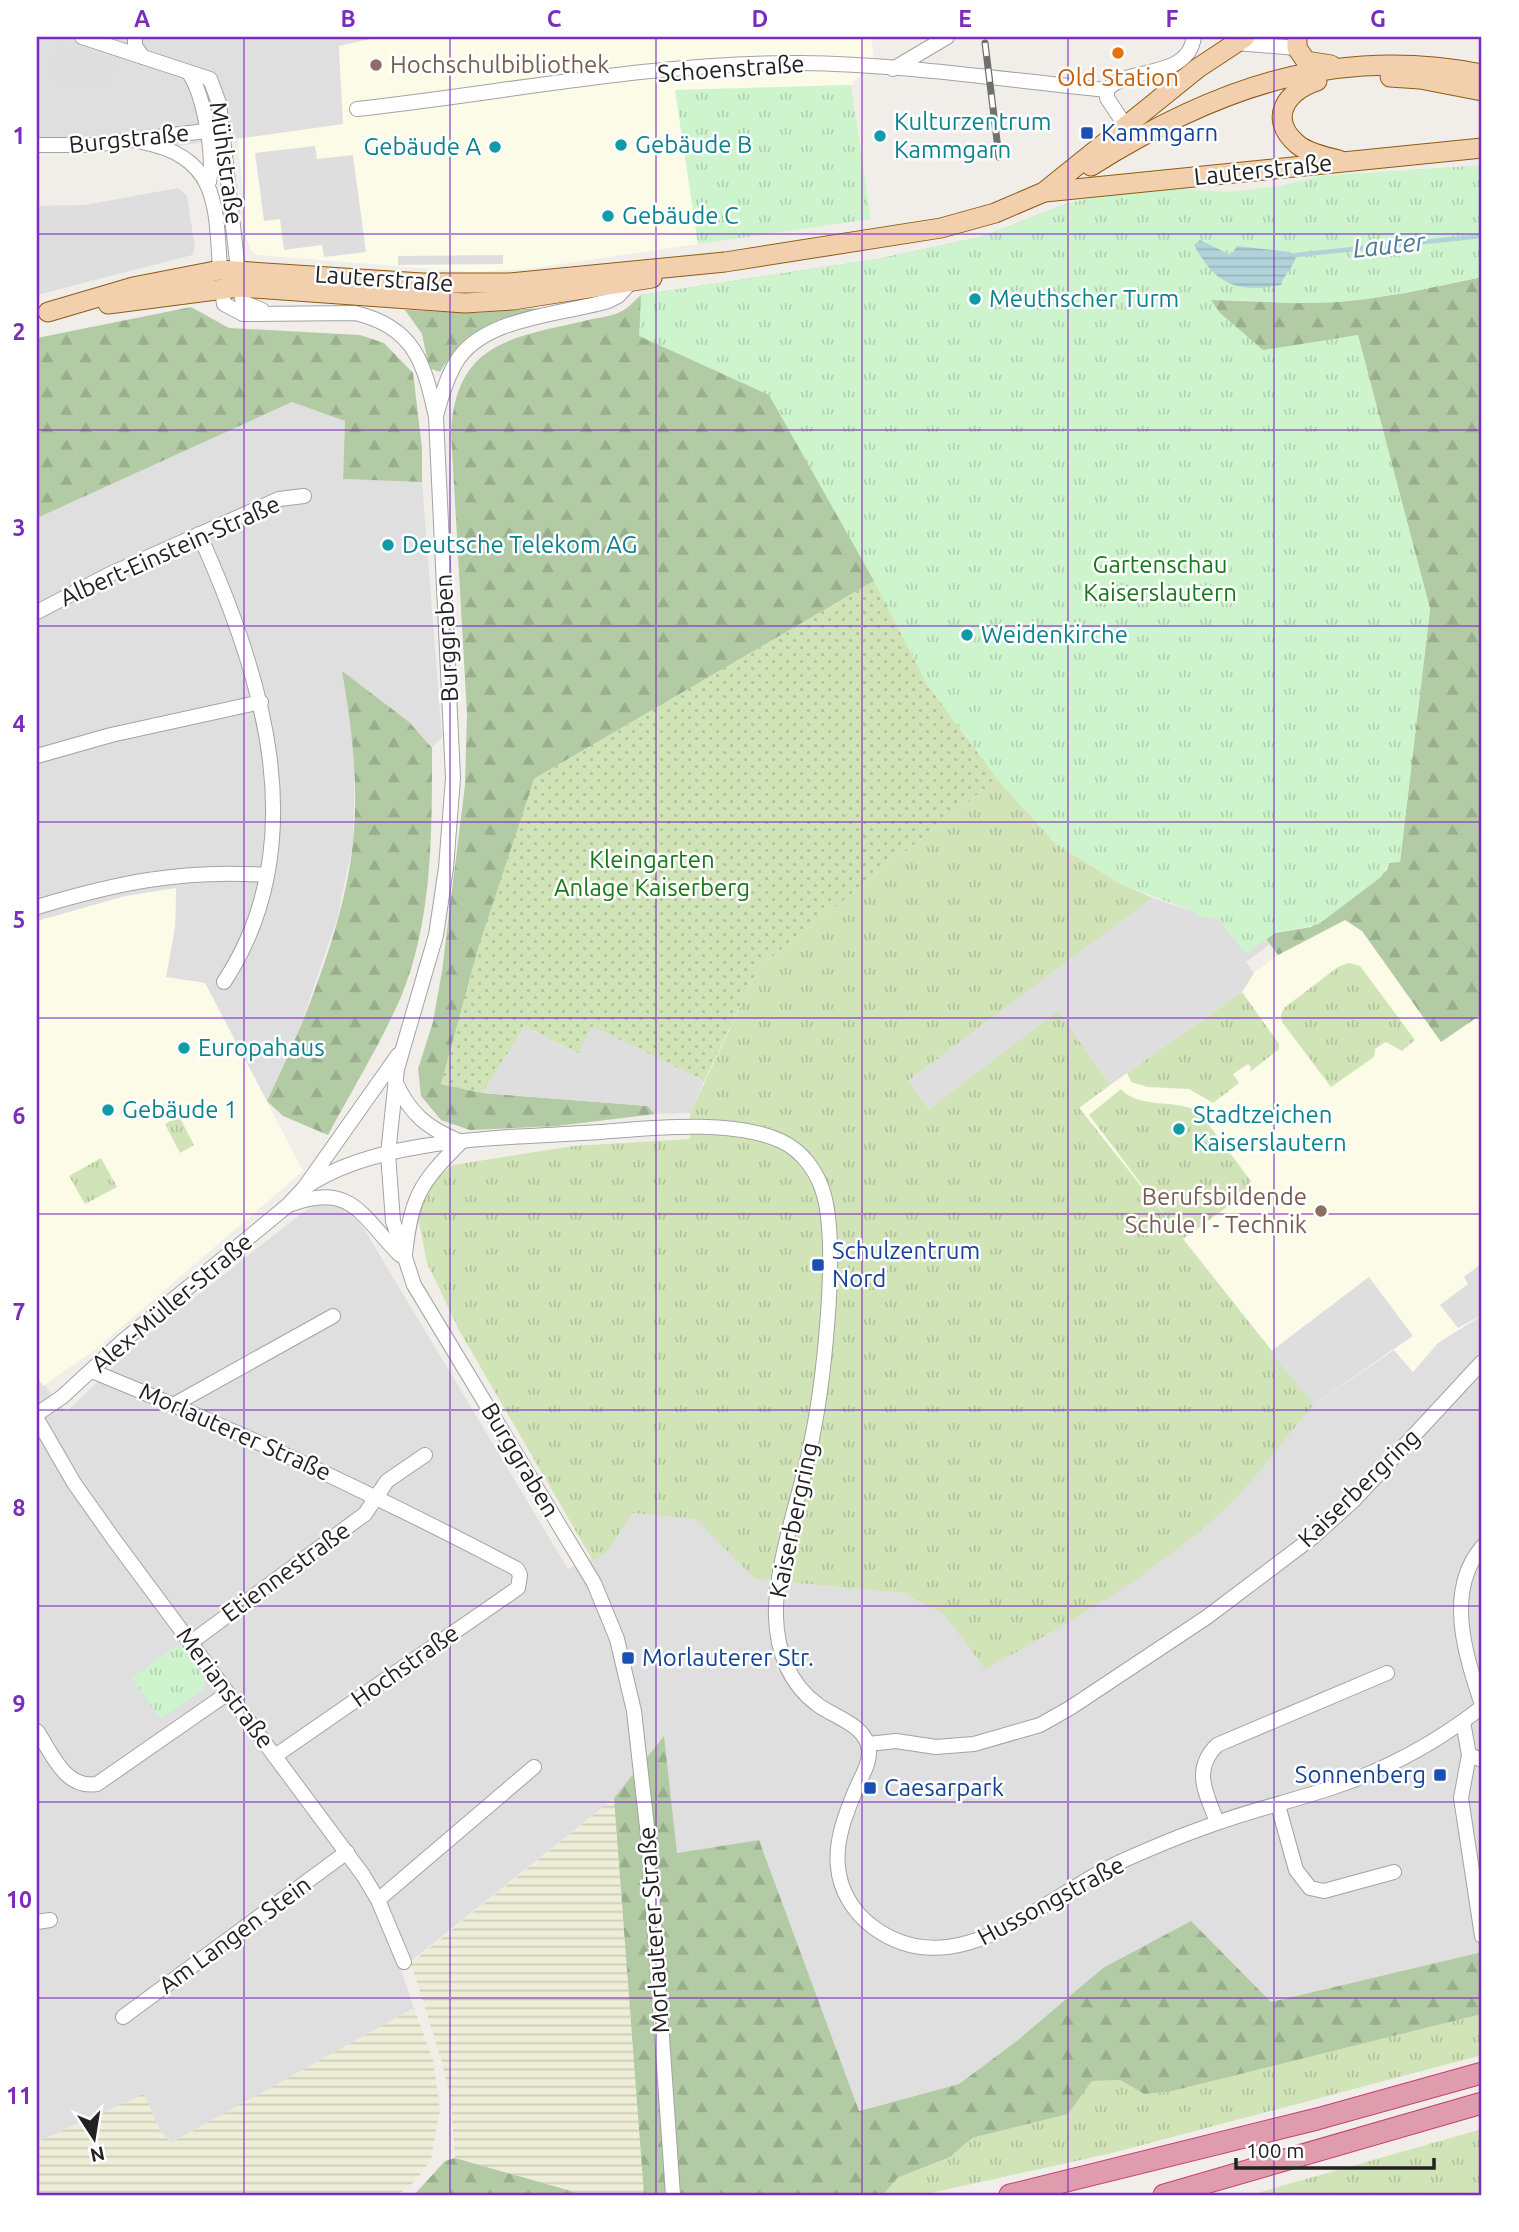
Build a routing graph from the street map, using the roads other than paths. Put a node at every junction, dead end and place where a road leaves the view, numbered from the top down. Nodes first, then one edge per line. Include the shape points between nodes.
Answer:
1 (82, 37) edge
2 (135, 37) edge
3 (947, 37) edge
4 (1194, 37) edge
5 (1240, 40) edge
6 (1297, 42) edge
7 (143, 57) junction
8 (1339, 66) junction
9 (892, 69) junction
10 (189, 72) junction
11 (1482, 74) edge
12 (1321, 79) junction
13 (1282, 81) junction
14 (1107, 90) junction
15 (1482, 91) edge
16 (357, 109) dead end
17 (1125, 125) junction
18 (222, 129) junction
19 (206, 131) junction
20 (134, 140) junction
21 (37, 145) edge
22 (1482, 148) edge
23 (1344, 161) junction
24 (209, 182) junction
25 (1044, 192) junction
26 (725, 262) junction
27 (230, 279) junction
28 (630, 283) junction
29 (42, 313) edge
30 (436, 417) junction
31 (304, 496) dead end
32 (199, 534) junction
33 (37, 612) edge
34 (261, 702) junction
35 (37, 756) edge
36 (266, 875) junction
37 (37, 907) edge
38 (224, 982) dead end
39 (404, 1048) junction
40 (395, 1081) junction
41 (461, 1142) junction
42 (388, 1154) junction
43 (304, 1188) junction
44 (287, 1206) junction
45 (405, 1260) junction
46 (333, 1316) dead end
47 (1482, 1362) edge
48 (92, 1371) junction
49 (175, 1404) junction
50 (37, 1416) edge
51 (425, 1455) dead end
52 (377, 1496) junction
53 (1482, 1548) edge
54 (517, 1569) joint
55 (190, 1643) junction
56 (624, 1665) joint
57 (1387, 1673) dead end
58 (228, 1693) junction
59 (1482, 1706) edge
60 (1463, 1722) junction
61 (37, 1731) edge
62 (868, 1744) junction
63 (275, 1756) junction
64 (1476, 1758) edge
65 (534, 1767) dead end
66 (1278, 1805) junction
67 (1217, 1822) junction
68 (346, 1852) junction
69 (1394, 1872) dead end
70 (378, 1900) junction
71 (1482, 1936) edge
72 (404, 1962) dead end
73 (123, 2017) dead end
74 (1482, 2073) edge
75 (1482, 2103) edge
76 (673, 2195) edge
77 (1010, 2195) edge
78 (1164, 2195) edge

1 - 7 street, Mühlstraße
2 - 7 street
3 - 9 street
4 - 14 street via 1186,52 1162,72 1120,80
5 - 6 street
5 - 17 main road, Lauterstraße
6 - 8 main road via 1300,55 1314,64
7 - 10 street, Mühlstraße
8 - 11 main road via 1422,65
8 - 13 main road
9 - 14 street, Schoenstraße
9 - 16 street, Schoenstraße via 797,63 692,69
10 - 18 street, Mühlstraße via 209,79 216,90
10 - 19 street, Mühlstraße via 202,97
12 - 13 main road
12 - 15 main road via 1405,77
12 - 23 main road via 1290,95 1284,105 1284,123 1304,148
13 - 25 main road via 1178,115
14 - 17 street via 1107,98
17 - 25 main road, Lauterstraße
18 - 19 street, Burgstraße
18 - 27 street, Mühlstraße
19 - 20 street, Burgstraße
19 - 24 street, Mühlstraße
20 - 21 street, Burgstraße
20 - 24 street, Mühlstraße via 179,153
22 - 23 main road, Lauterstraße
23 - 25 main road, Lauterstraße
24 - 27 street, Mühlstraße
25 - 26 main road, Lauterstraße via 942,228
26 - 27 main road, Lauterstraße via 464,284
26 - 28 main road, Lauterstraße
27 - 28 main road, Lauterstraße via 465,303
27 - 29 main road, Lauterstraße
27 - 30 street, Burggraben via 225,304 236,312 355,313 390,326 419,355
28 - 30 street via 608,301 510,323 477,340 456,362
30 - 39 street, Burggraben via 453,778 436,935
31 - 32 street, Albert-Einstein-Straße via 278,499
32 - 33 street, Albert-Einstein-Straße
32 - 34 street via 240,634
34 - 35 street
34 - 36 street via 272,779 273,831
36 - 37 street via 187,873 126,882
36 - 38 street via 256,922 244,952
39 - 40 street, Burggraben
39 - 43 street, Alex-Müller-Straße
40 - 41 street via 418,1120
40 - 42 street, Burggraben
41 - 42 street, Kaiserbergring
41 - 45 street via 422,1184 408,1222
41 - 62 street, Kaiserbergring via 651,1128 720,1129 779,1140 801,1153 823,1191 831,1235 812,1441 776,1597 777,1640 790,1674 802,1689 815,1703 855,1727
42 - 43 street, Alex-Müller-Straße via 335,1169
42 - 45 street, Burggraben via 393,1220
43 - 44 street, Alex-Müller-Straße
44 - 45 street, Burggraben via 323,1196 342,1198
44 - 48 street, Alex-Müller-Straße
45 - 56 street, Burggraben via 414,1285 593,1583
46 - 49 street
47 - 62 street, Kaiserbergring via 1354,1500 1313,1537 1070,1709 1040,1725 974,1744
48 - 49 street, Morlauterer Straße
48 - 50 street, Alex-Müller-Straße
49 - 52 street, Morlauterer Straße
50 - 55 street, Merianstraße via 74,1483
51 - 52 street via 387,1481
52 - 54 street, Morlauterer Straße
52 - 55 street, Etiennestraße via 365,1514
53 - 59 street via 1460,1602 1463,1636
54 - 63 street, Hochstraße via 522,1581 518,1588
55 - 58 street, Merianstraße
56 - 76 street, Morlauterer Straße via 648,1836
57 - 67 street via 1217,1745 1202,1769 1202,1783
58 - 61 street via 97,1784 83,1786 70,1780
58 - 63 street, Merianstraße
59 - 60 street, Hussongstraße
60 - 64 street
60 - 66 street, Hussongstraße via 1426,1746 1337,1787
62 - 67 street, Hussongstraße via 867,1762 838,1843 838,1871 859,1916 909,1945 928,1949 974,1943 1099,1872
63 - 68 street, Merianstraße
64 - 71 street via 1461,1798
65 - 70 street
66 - 67 street, Hussongstraße
66 - 69 street via 1296,1870 1310,1888 1324,1891
68 - 70 street, Merianstraße
68 - 73 street, Am Langen Stein via 302,1889
70 - 72 street, Merianstraße
74 - 77 highway
75 - 78 highway

